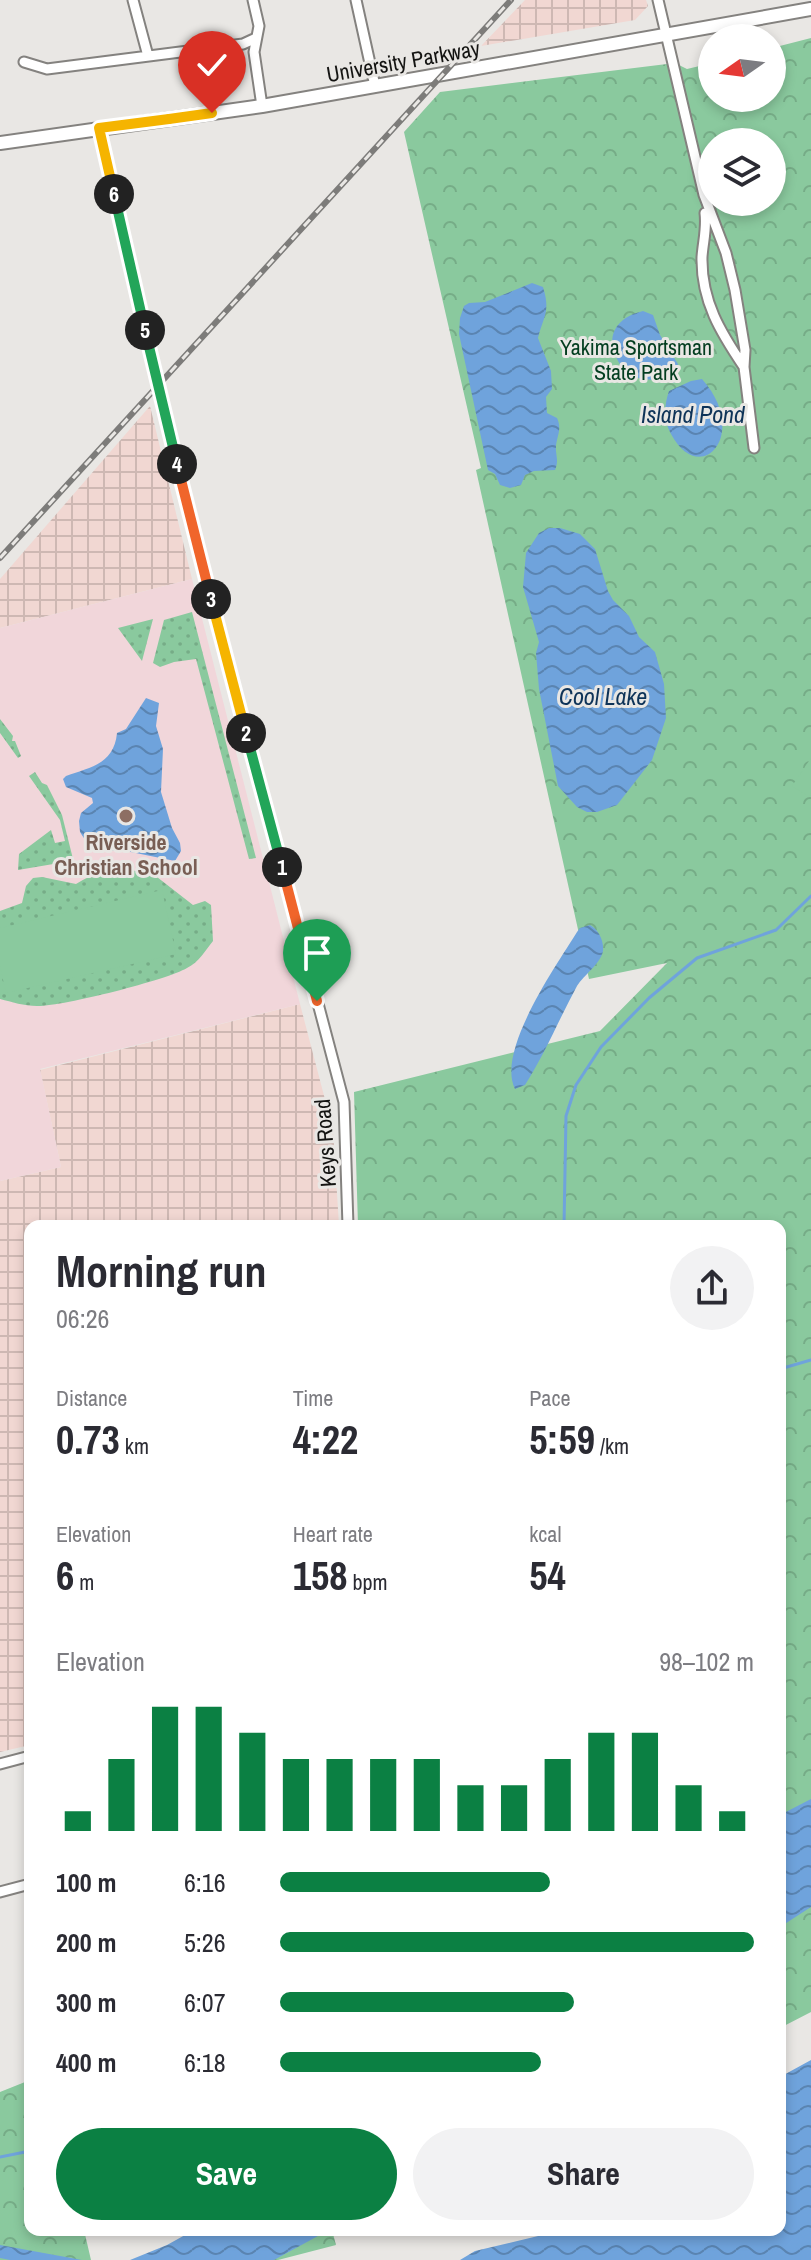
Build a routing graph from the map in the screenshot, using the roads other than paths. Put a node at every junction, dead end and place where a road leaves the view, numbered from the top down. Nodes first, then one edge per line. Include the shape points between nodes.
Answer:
1 (133, 0) edge
2 (253, 0) edge
3 (356, 0) edge
4 (658, 0) edge
5 (811, 9) edge
6 (666, 35) junction
7 (256, 38) junction
8 (148, 56) junction
9 (24, 62) dead end
10 (375, 86) junction
11 (262, 106) junction
12 (99, 128) junction
13 (0, 143) edge
14 (698, 170) edge
15 (706, 216) edge
16 (712, 216) edge
17 (744, 367) junction
18 (754, 448) dead end
19 (348, 1220) edge
20 (24, 1758) edge
21 (0, 1764) edge
22 (24, 1886) edge
23 (0, 1892) edge

1 - 8 street
2 - 7 street
3 - 10 street
4 - 6 street
5 - 6 main road, University Parkway
6 - 10 main road, University Parkway
6 - 14 street
7 - 8 street
7 - 11 street
8 - 9 street via 47,69
10 - 11 main road, University Parkway
11 - 12 main road, University Parkway
12 - 13 main road, University Parkway
12 - 19 street, Keys Road via 211,598 344,1102
15 - 17 street via 702,269 713,315
16 - 17 street via 735,290
17 - 18 street
20 - 21 street
22 - 23 street

